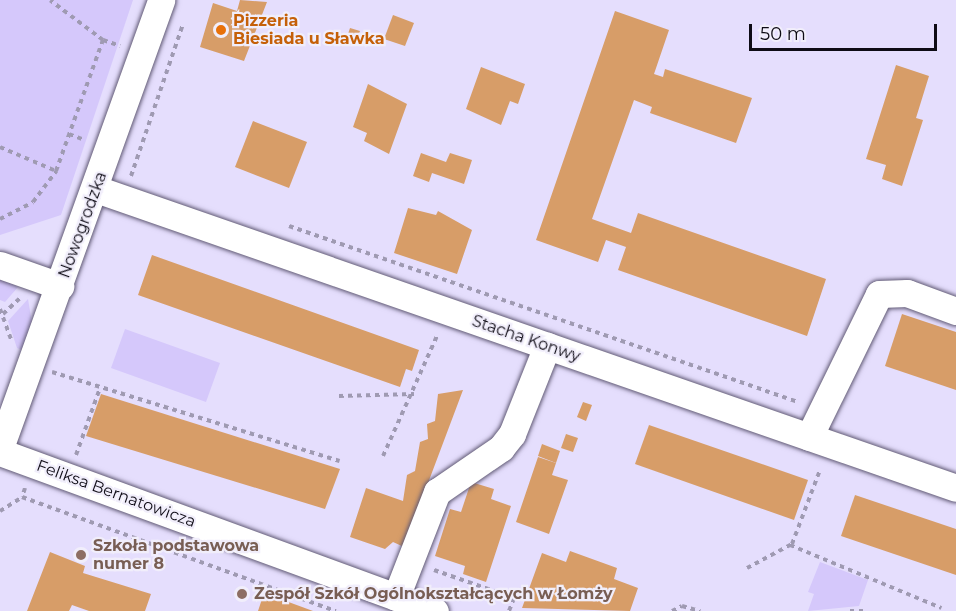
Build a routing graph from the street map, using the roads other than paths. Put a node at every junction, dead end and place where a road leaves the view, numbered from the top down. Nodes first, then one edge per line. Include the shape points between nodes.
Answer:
1 (161, 0) edge
2 (96, 189) junction
3 (0, 265) edge
4 (60, 286) junction
5 (956, 311) edge
6 (547, 346) junction
7 (809, 437) junction
8 (0, 450) edge
9 (956, 488) edge
10 (396, 597) junction
11 (435, 611) edge

1 - 2 street, Nowogrodzka
2 - 4 street, Nowogrodzka
2 - 6 street, Stacha Konwy
3 - 4 street
4 - 8 street, Nowogrodzka via 45,369
5 - 7 street via 907,293 879,294
6 - 7 street, Stacha Konwy
6 - 10 street via 512,434 501,448 437,492
7 - 9 street, Stacha Konwy
8 - 10 street, Feliksa Bernatowicza
10 - 11 street, Feliksa Bernatowicza

